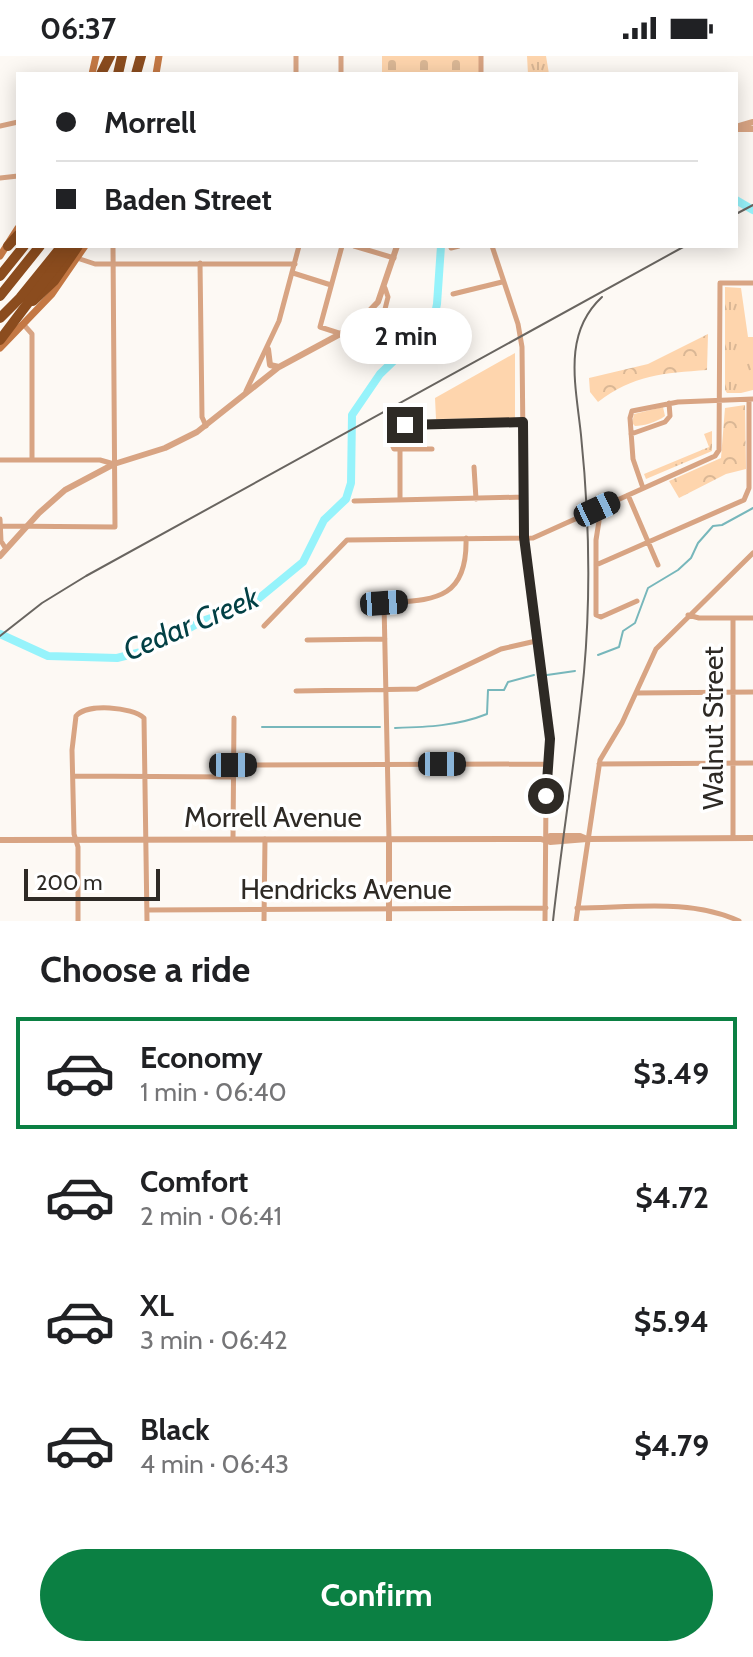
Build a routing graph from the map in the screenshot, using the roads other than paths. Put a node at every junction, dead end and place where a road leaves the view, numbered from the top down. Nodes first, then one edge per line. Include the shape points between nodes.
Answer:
1 (16, 232) edge
2 (16, 237) edge
3 (8, 246) junction
4 (22, 248) edge
5 (38, 248) edge
6 (60, 248) edge
7 (69, 248) edge
8 (77, 248) edge
9 (84, 248) edge
10 (113, 248) edge
11 (299, 248) edge
12 (341, 248) edge
13 (361, 248) edge
14 (396, 248) edge
15 (493, 248) edge
16 (0, 256) edge
17 (77, 258) junction
18 (394, 258) junction
19 (114, 263) junction
20 (200, 263) junction
21 (295, 264) junction
22 (293, 273) junction
23 (0, 276) edge
24 (503, 282) junction
25 (753, 283) edge
26 (331, 285) junction
27 (385, 288) junction
28 (453, 294) dead end
29 (0, 296) edge
30 (0, 318) edge
31 (24, 325) junction
32 (0, 333) edge
33 (342, 335) junction
34 (0, 340) edge
35 (0, 348) edge
36 (268, 349) junction
37 (279, 367) junction
38 (246, 391) junction
39 (751, 400) edge
40 (719, 402) junction
41 (669, 403) junction
42 (523, 422) junction
43 (206, 426) junction
44 (631, 434) junction
45 (397, 449) junction
46 (432, 449) dead end
47 (0, 460) edge
48 (32, 460) junction
49 (114, 464) junction
50 (474, 467) dead end
51 (643, 488) junction
52 (628, 495) junction
53 (524, 497) junction
54 (476, 499) junction
55 (400, 500) junction
56 (354, 501) dead end
57 (597, 509) junction
58 (0, 519) edge
59 (0, 526) edge
60 (26, 526) junction
61 (524, 537) junction
62 (466, 538) junction
63 (647, 542) junction
64 (6, 549) junction
65 (753, 553) edge
66 (0, 556) edge
67 (596, 565) junction
68 (658, 565) dead end
69 (637, 601) dead end
70 (688, 615) junction
71 (733, 618) junction
72 (753, 618) edge
73 (264, 626) dead end
74 (385, 639) junction
75 (307, 640) dead end
76 (536, 641) junction
77 (296, 691) dead end
78 (387, 691) junction
79 (733, 692) junction
80 (753, 692) edge
81 (636, 693) junction
82 (234, 718) dead end
83 (753, 763) edge
84 (388, 764) junction
85 (549, 764) junction
86 (599, 764) junction
87 (733, 764) junction
88 (233, 765) junction
89 (73, 776) junction
90 (145, 777) junction
91 (233, 777) junction
92 (733, 838) junction
93 (753, 838) edge
94 (146, 839) junction
95 (233, 839) junction
96 (265, 839) junction
97 (389, 839) junction
98 (546, 839) junction
99 (587, 839) junction
100 (0, 840) edge
101 (75, 840) junction
102 (546, 908) junction
103 (577, 908) junction
104 (264, 909) junction
105 (389, 909) junction
106 (147, 910) junction
107 (78, 921) edge
108 (147, 921) edge
109 (264, 921) edge
110 (389, 921) edge
111 (545, 921) edge
112 (576, 921) edge
113 (739, 921) edge

1 - 3 main road
2 - 3 highway
3 - 16 main road
4 - 23 highway
5 - 29 highway
6 - 30 highway
7 - 34 highway, bridge
8 - 32 highway via 54,281
9 - 17 main road
10 - 19 street
11 - 21 street
12 - 26 street
13 - 18 street
14 - 18 street
15 - 24 street
17 - 19 street
17 - 31 main road
18 - 27 street
19 - 20 street
19 - 49 street
20 - 21 street
20 - 43 street
21 - 22 street
22 - 26 street
22 - 36 street
24 - 28 street
24 - 42 street via 521,336
25 - 40 street via 720,283
26 - 33 street via 320,324
27 - 33 street via 368,314
27 - 33 street via 388,297 376,345
31 - 35 main road
31 - 48 street via 32,334
33 - 37 street
36 - 37 street via 270,365
36 - 38 street
37 - 38 street
38 - 43 street
39 - 40 street
39 - 63 street via 744,500
40 - 41 street
40 - 51 street via 718,454
41 - 44 street via 665,422
41 - 44 street via 632,411
42 - 45 street via 397,426 390,436
42 - 53 street
43 - 49 street via 165,448
44 - 51 street via 633,463
45 - 46 street
45 - 55 street
47 - 48 street
48 - 49 street
49 - 60 street via 65,490
49 - 60 street via 115,527
50 - 54 street
51 - 52 street
52 - 57 street
52 - 63 street
53 - 54 street
53 - 61 street
54 - 55 street
55 - 56 street
57 - 61 street via 533,538
57 - 67 street
58 - 59 street
59 - 60 street
59 - 64 street
60 - 64 street
61 - 62 street
61 - 76 street
62 - 73 street via 347,540
62 - 74 street via 464,565 448,592 432,599 381,603
63 - 67 street
63 - 68 street
64 - 66 street
65 - 70 street
67 - 69 street via 596,613 601,617
70 - 71 street
70 - 81 street via 656,649
71 - 72 street
71 - 79 street, Walnut Street
74 - 75 street
74 - 78 street
76 - 78 street via 501,649 427,686
76 - 85 street
77 - 78 street
78 - 84 street
79 - 80 street
79 - 81 street
79 - 87 street, Walnut Street
81 - 86 street
82 - 88 street
83 - 87 street
84 - 85 street
84 - 88 street
84 - 97 street
85 - 98 street
86 - 87 street
86 - 99 street
87 - 92 street, Walnut Street
88 - 91 street
89 - 90 street
89 - 90 street via 76,716 82,710 124,709 141,714
89 - 101 street
90 - 91 street
90 - 94 street
91 - 95 street
92 - 93 street, Morrell Avenue
92 - 99 street, Morrell Avenue
94 - 95 street, Morrell Avenue
94 - 101 street, Morrell Avenue
94 - 106 street
95 - 96 street, Morrell Avenue
96 - 97 street, Morrell Avenue
96 - 104 street
97 - 98 street, Morrell Avenue
97 - 105 street
98 - 99 street, Morrell Avenue
98 - 102 street
99 - 103 street
100 - 101 street, Morrell Avenue
101 - 107 street
102 - 105 street, Hendricks Avenue
102 - 111 street
103 - 112 street
103 - 113 street via 691,908
104 - 105 street, Hendricks Avenue
104 - 106 street, Hendricks Avenue
104 - 109 street
105 - 110 street
106 - 108 street

